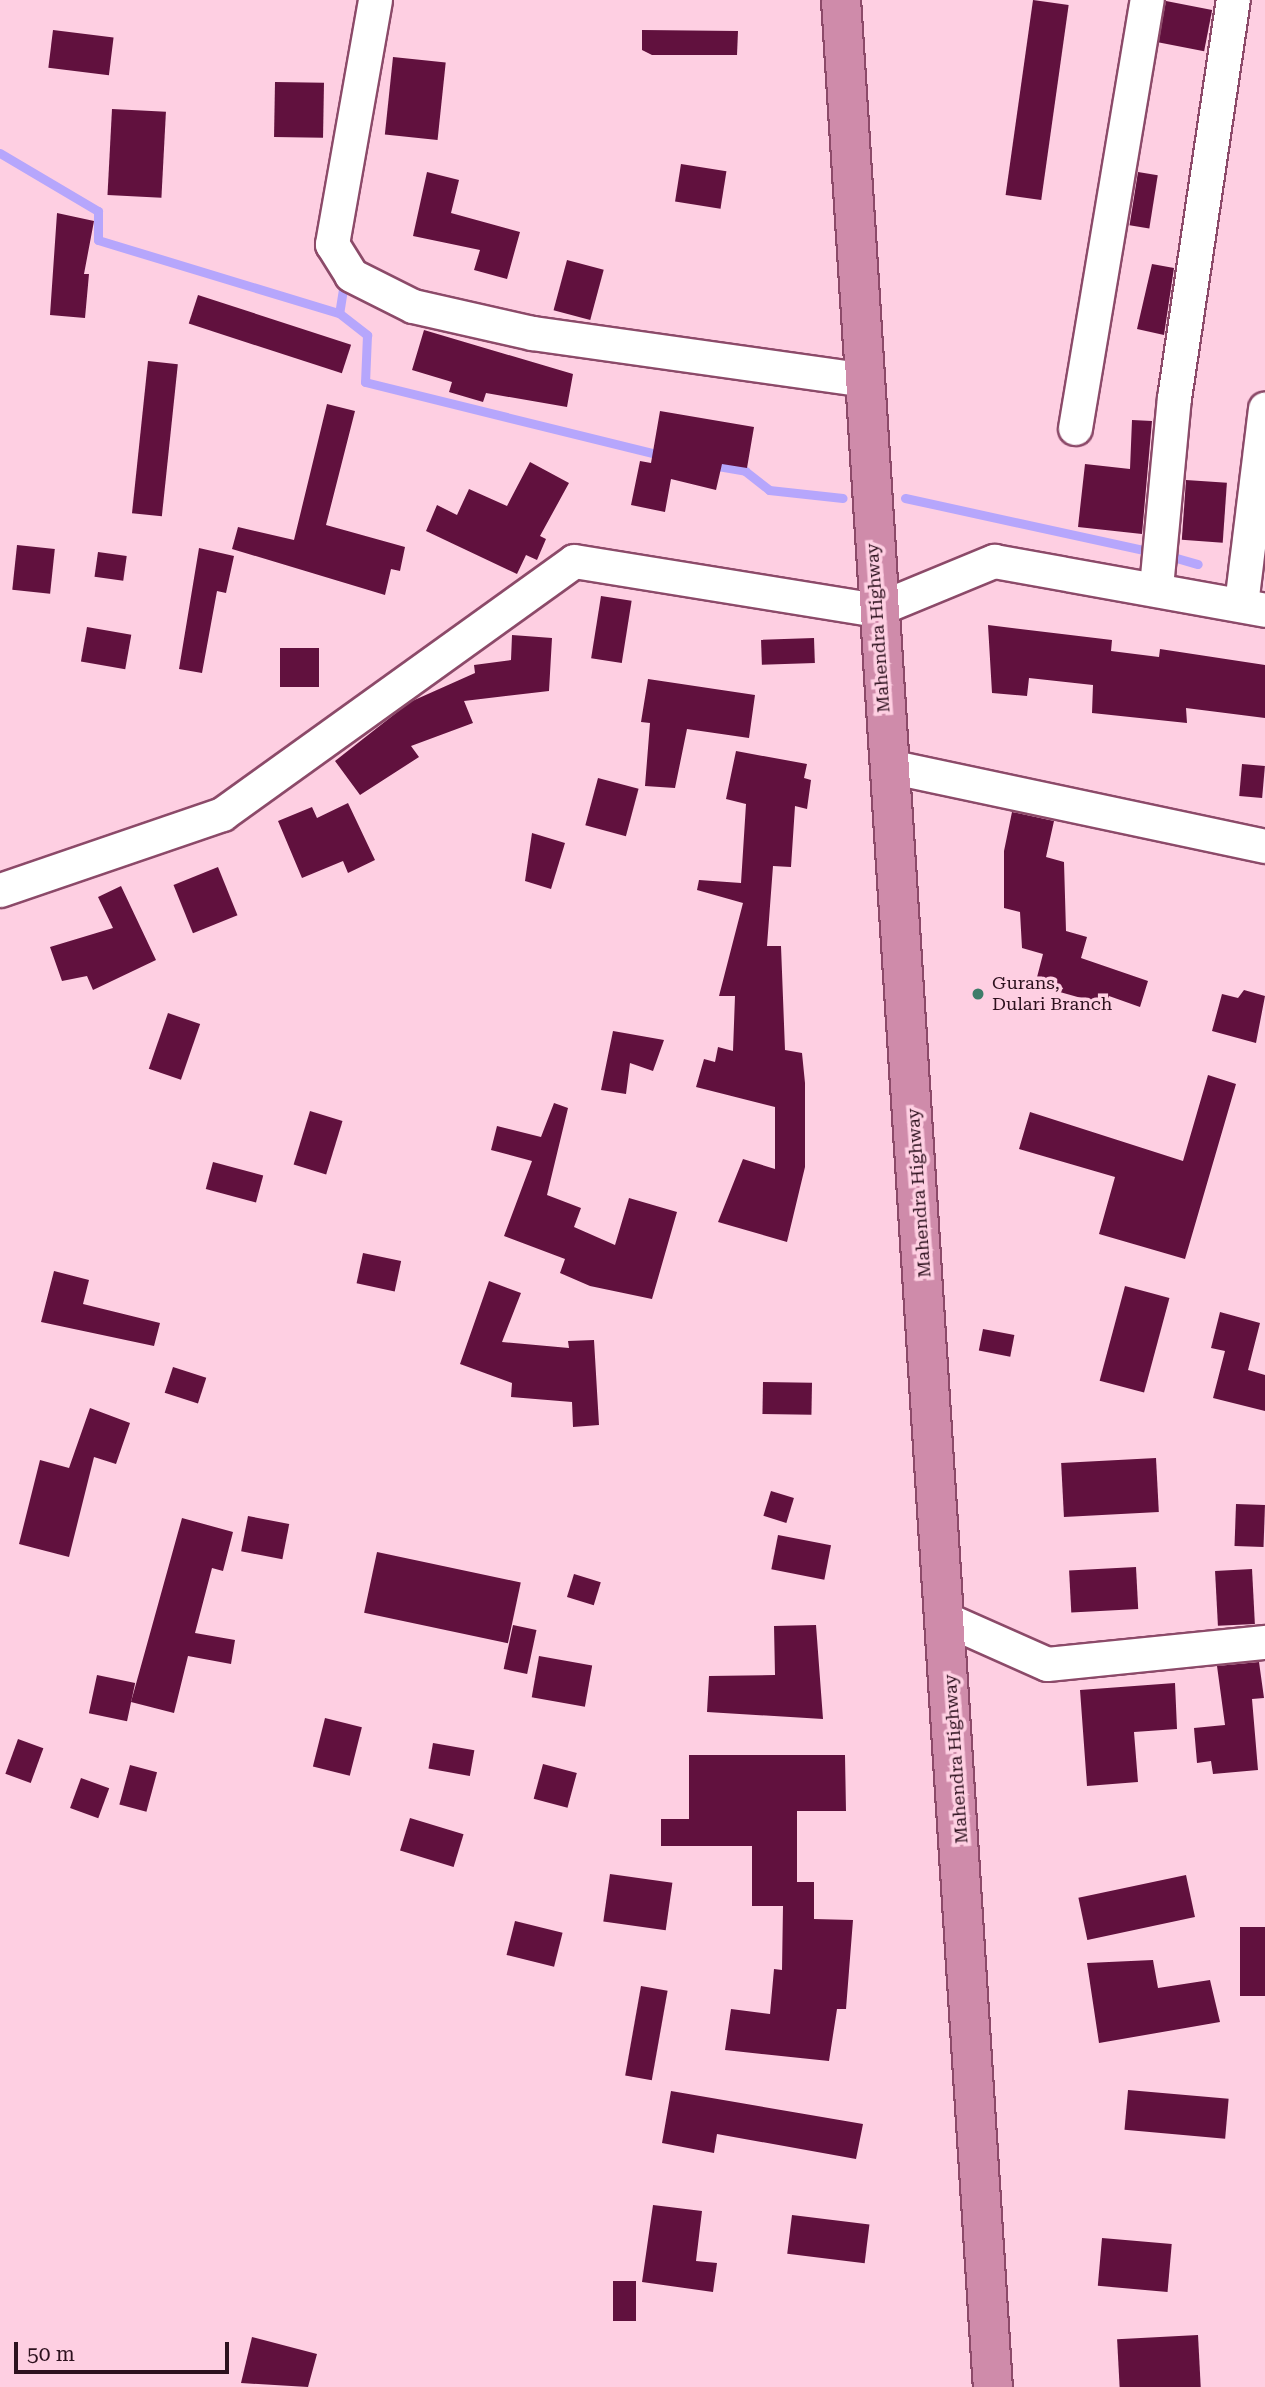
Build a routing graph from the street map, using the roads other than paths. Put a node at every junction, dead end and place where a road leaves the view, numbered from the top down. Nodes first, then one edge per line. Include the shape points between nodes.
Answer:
1 (374, 0) edge
2 (841, 0) edge
3 (1147, 0) edge
4 (1233, 0) edge
5 (865, 380) junction
6 (1265, 408) edge
7 (1075, 428) dead end
8 (1156, 587) junction
9 (1253, 607) edge
10 (875, 610) junction
11 (889, 766) junction
12 (1265, 846) edge
13 (0, 890) edge
14 (948, 1620) junction
15 (1265, 1642) edge
16 (993, 2387) edge

1 - 5 street via 332,244 351,275 413,306 532,333
2 - 5 highway, Mahendra Highway
3 - 7 street
4 - 8 street via 1174,398
5 - 10 highway, Mahendra Highway
6 - 9 street
8 - 9 street
8 - 10 street via 994,561
10 - 11 highway, Mahendra Highway
10 - 13 street via 574,561 222,814
11 - 12 street
11 - 14 highway, Mahendra Highway
14 - 15 street via 1047,1664
14 - 16 highway, Mahendra Highway

